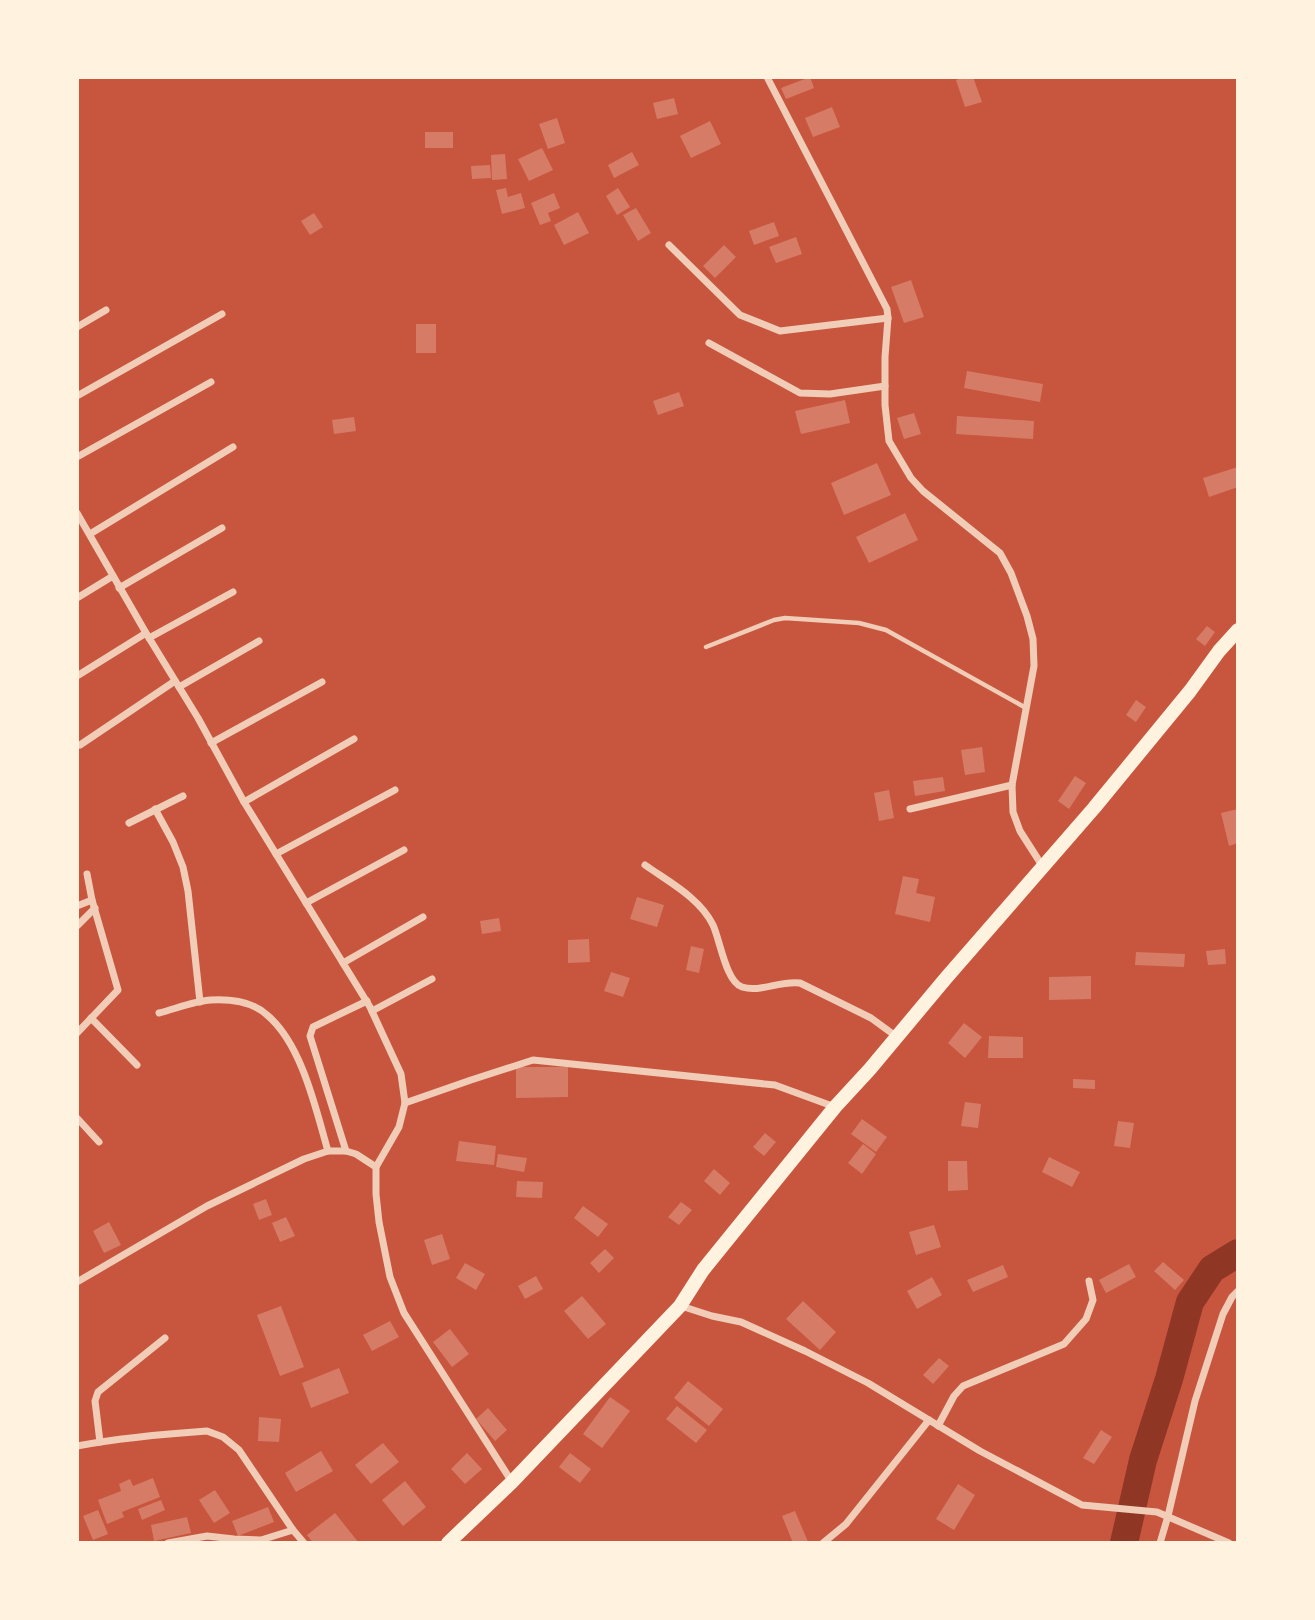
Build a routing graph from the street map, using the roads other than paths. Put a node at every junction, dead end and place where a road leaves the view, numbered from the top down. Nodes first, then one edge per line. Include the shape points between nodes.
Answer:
1 (767, 77) edge
2 (669, 245) dead end
3 (106, 310) dead end
4 (222, 314) dead end
5 (888, 318) junction
6 (77, 327) edge
7 (709, 343) dead end
8 (211, 382) dead end
9 (885, 386) junction
10 (77, 396) edge
11 (233, 447) dead end
12 (77, 457) edge
13 (77, 513) edge
14 (222, 528) dead end
15 (88, 531) junction
16 (77, 533) edge
17 (113, 576) junction
18 (119, 588) junction
19 (233, 592) dead end
20 (77, 598) edge
21 (1238, 631) edge
22 (147, 635) junction
23 (259, 641) dead end
24 (706, 646) dead end
25 (77, 676) edge
26 (322, 682) dead end
27 (177, 684) junction
28 (1026, 708) junction
29 (354, 739) dead end
30 (211, 743) junction
31 (80, 745) dead end
32 (1012, 785) junction
33 (395, 790) dead end
34 (183, 796) dead end
35 (244, 802) junction
36 (155, 809) junction
37 (910, 809) dead end
38 (129, 823) dead end
39 (404, 850) dead end
40 (276, 854) junction
41 (645, 864) dead end
42 (1044, 867) junction
43 (87, 874) dead end
44 (92, 900) junction
45 (306, 902) junction
46 (77, 906) edge
47 (95, 908) junction
48 (423, 917) dead end
49 (77, 926) edge
50 (343, 963) junction
51 (432, 979) dead end
52 (367, 1001) junction
53 (200, 1002) junction
54 (372, 1011) junction
55 (159, 1013) dead end
56 (91, 1018) junction
57 (77, 1033) edge
58 (897, 1037) junction
59 (137, 1065) dead end
60 (405, 1103) junction
61 (835, 1107) junction
62 (77, 1118) edge
63 (99, 1142) dead end
64 (345, 1151) junction
65 (328, 1152) junction
66 (376, 1167) junction
67 (1089, 1281) dead end
68 (77, 1282) edge
69 (1238, 1291) edge
70 (680, 1306) junction
71 (165, 1338) dead end
72 (929, 1420) junction
73 (938, 1426) junction
74 (100, 1441) junction
75 (77, 1446) edge
76 (512, 1482) junction
77 (1168, 1516) junction
78 (293, 1530) junction
79 (168, 1543) edge
80 (304, 1543) edge
81 (448, 1543) edge
82 (823, 1543) edge
83 (1160, 1543) edge
84 (1229, 1543) edge

1 - 5 street
2 - 5 street via 740,315 780,331
3 - 6 street
4 - 10 street
5 - 9 street
7 - 9 street via 800,393
8 - 12 street
9 - 28 street via 889,441 911,478 1000,553 1011,573 1033,639 1034,666
11 - 15 street
13 - 15 street
14 - 18 street
15 - 16 street
15 - 17 street
17 - 18 street
17 - 20 street
18 - 22 street
19 - 22 street
21 - 42 main road
22 - 25 street
22 - 27 street
23 - 27 street
24 - 28 lane via 785,618 859,624 886,631
26 - 30 street
27 - 30 street
27 - 31 street
28 - 32 street
29 - 35 street
30 - 35 street
32 - 37 street
32 - 42 street via 1016,823
33 - 40 street
34 - 36 street
35 - 40 street
36 - 38 street
36 - 53 street via 183,867
39 - 45 street
40 - 45 street
41 - 58 street via 705,912 727,968 740,987 800,984 871,1018
42 - 58 main road
43 - 44 street
44 - 46 street
44 - 47 street
45 - 50 street
47 - 49 street
47 - 56 street via 118,990
48 - 50 street
50 - 52 street
51 - 54 street
52 - 54 street
52 - 64 street via 313,1027 310,1036
53 - 55 street
53 - 65 street via 236,1001 255,1007 282,1032 310,1086
54 - 60 street via 401,1074
56 - 57 street
56 - 59 street
58 - 61 main road
60 - 61 street via 533,1060 775,1085
60 - 66 street via 399,1127
61 - 70 main road via 703,1270
62 - 63 street
64 - 65 street
64 - 66 street
65 - 68 street via 207,1206
66 - 76 street via 379,1222 390,1277 404,1313
67 - 73 street via 1094,1300 1086,1319 1065,1343 963,1386
69 - 77 street via 1223,1314 1195,1401
70 - 72 street via 741,1322 805,1351
70 - 76 main road
71 - 74 street via 98,1392
72 - 73 street
72 - 82 street via 846,1524
73 - 77 street via 1082,1506
74 - 75 street
74 - 78 street via 213,1432 240,1450
76 - 81 main road
77 - 83 street
77 - 84 street
78 - 79 street via 261,1540 206,1536
78 - 80 street

